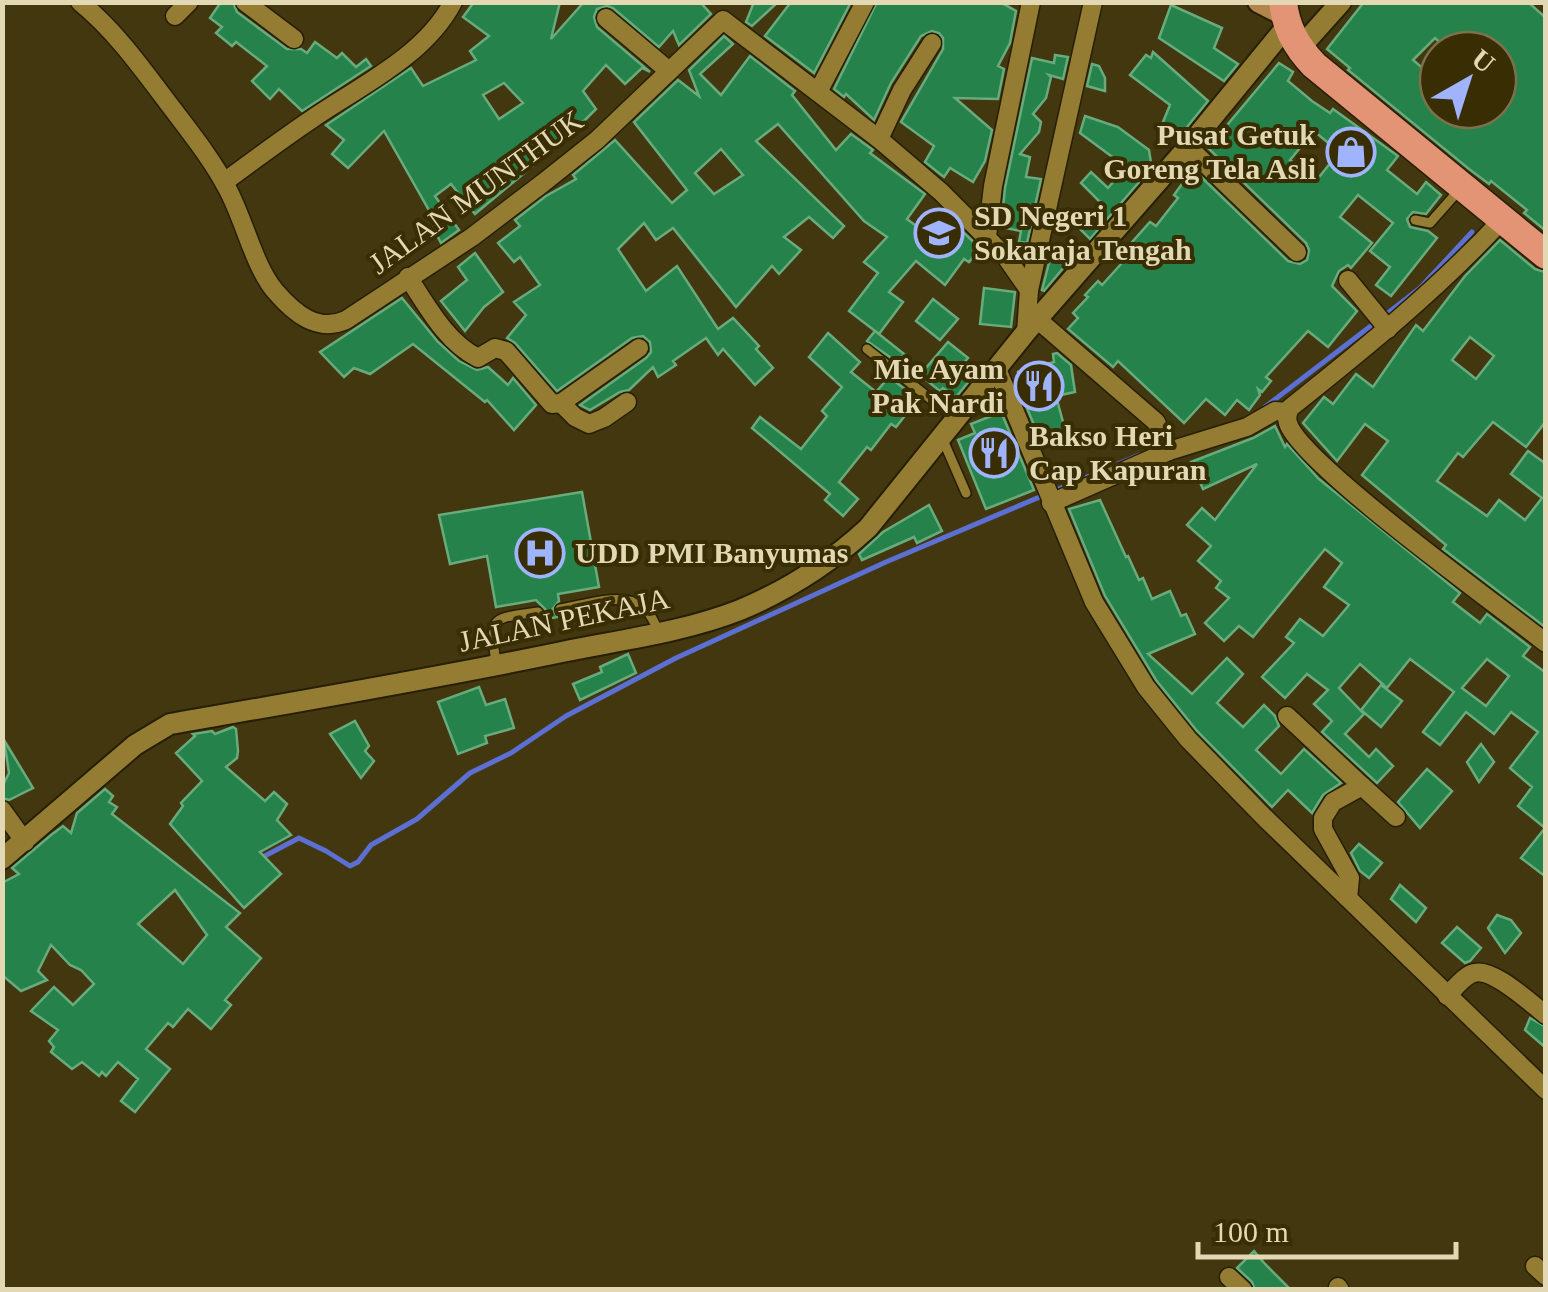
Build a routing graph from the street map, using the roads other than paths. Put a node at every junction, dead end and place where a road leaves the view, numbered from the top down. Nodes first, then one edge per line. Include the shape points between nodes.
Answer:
1 (80, 2) edge
2 (245, 2) edge
3 (454, 2) edge
4 (865, 2) edge
5 (1031, 2) edge
6 (1093, 2) edge
7 (1258, 2) edge
8 (1340, 2) edge
9 (606, 18) dead end
10 (1288, 23) edge
11 (294, 39) dead end
12 (932, 43) dead end
13 (669, 71) junction
14 (818, 92) junction
15 (879, 139) junction
16 (1188, 147) junction
17 (224, 182) junction
18 (1462, 187) junction
19 (1415, 220) dead end
20 (1502, 220) junction
21 (986, 237) junction
22 (1542, 246) edge
23 (1297, 252) dead end
24 (408, 278) junction
25 (1348, 280) dead end
26 (1029, 290) junction
27 (1382, 322) junction
28 (1031, 326) junction
29 (639, 348) dead end
30 (868, 349) dead end
31 (997, 369) junction
32 (627, 402) dead end
33 (561, 403) junction
34 (1287, 412) junction
35 (956, 419) junction
36 (942, 438) junction
37 (1169, 451) junction
38 (966, 493) dead end
39 (1048, 496) junction
40 (560, 609) dead end
41 (538, 612) dead end
42 (658, 632) junction
43 (1546, 643) edge
44 (497, 666) junction
45 (1287, 716) dead end
46 (1362, 786) junction
47 (2, 810) edge
48 (1396, 818) dead end
49 (25, 842) junction
50 (2, 859) edge
51 (1348, 898) junction
52 (1447, 996) junction
53 (1546, 1015) edge
54 (1546, 1090) edge

1 - 17 street via 116,36
2 - 11 street
3 - 17 street via 444,20 386,72
4 - 14 street
5 - 21 street
6 - 26 street
7 - 10 main road
8 - 10 street, JALAN PEKAJA
9 - 13 street
10 - 16 street, JALAN PEKAJA
10 - 18 highway via 1325,75
12 - 15 street
13 - 14 street, JALAN MUNTHUK via 724,20
13 - 24 street, JALAN MUNTHUK via 543,183
14 - 15 street, JALAN MUNTHUK
15 - 21 street, JALAN MUNTHUK
16 - 23 street
16 - 28 street, JALAN PEKAJA
17 - 24 street, JALAN MUNTHUK via 262,275 314,324 346,320
18 - 19 lane via 1430,223
18 - 20 highway
20 - 22 highway
20 - 27 street via 1458,268
21 - 26 street, JALAN MUNTHUK
24 - 33 street via 469,354 478,358 501,348 546,400
25 - 27 street
26 - 28 street
27 - 34 street
28 - 31 street, JALAN PEKAJA
28 - 37 street via 1156,422
29 - 33 street
30 - 35 lane
31 - 35 street, JALAN PEKAJA
31 - 39 street
32 - 33 street via 588,424
34 - 37 street via 1275,410 1247,427
34 - 43 street via 1298,440 1328,468
35 - 36 street, JALAN PEKAJA
36 - 38 lane
36 - 42 street, JALAN PEKAJA via 868,528 809,576 741,609
37 - 39 street
39 - 51 street via 1094,602 1146,687 1188,739
40 - 42 lane via 631,601 652,613
41 - 44 lane via 494,624
42 - 44 street, JALAN PEKAJA
44 - 49 street, JALAN PEKAJA via 170,724 135,745
45 - 46 street
46 - 48 street
46 - 51 street via 1334,802 1323,818 1350,878
47 - 49 street
49 - 50 street, JALAN PEKAJA
51 - 52 street
52 - 53 street via 1470,974 1490,973
52 - 54 street

